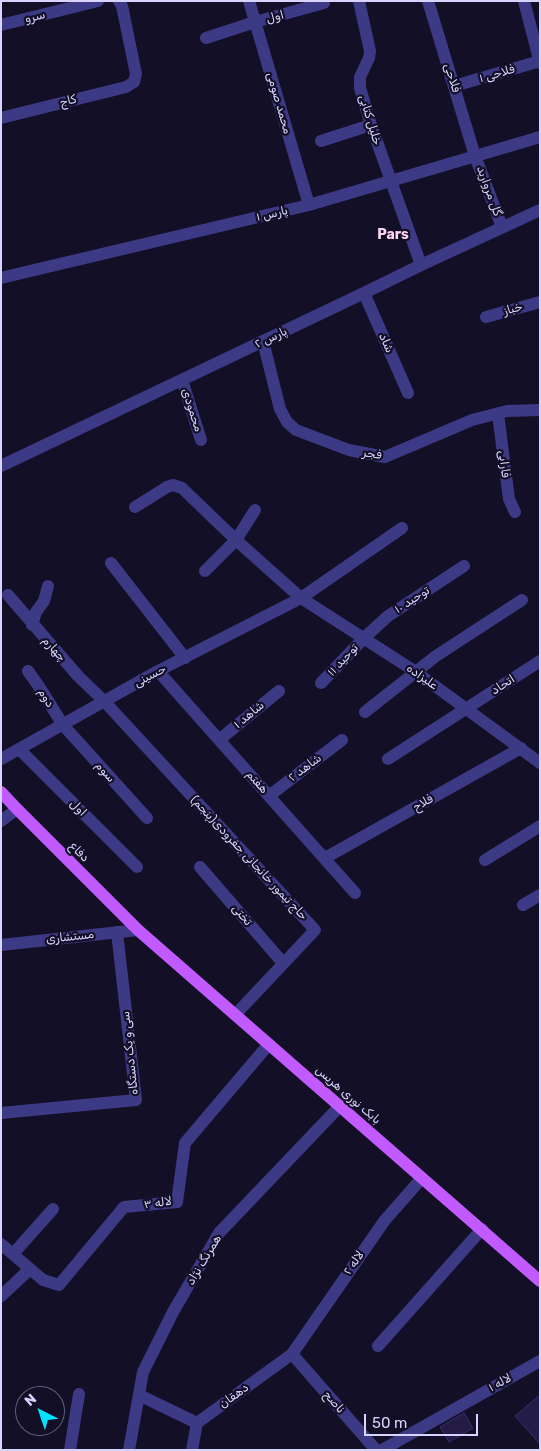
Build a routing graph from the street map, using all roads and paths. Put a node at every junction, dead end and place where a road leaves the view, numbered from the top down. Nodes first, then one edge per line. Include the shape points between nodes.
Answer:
1 (98, 1) edge
2 (119, 1) edge
3 (249, 1) edge
4 (359, 1) edge
5 (428, 1) edge
6 (524, 1) edge
7 (324, 3) dead end
8 (255, 22) junction
9 (1, 25) edge
10 (206, 38) dead end
11 (540, 62) edge
12 (454, 86) junction
13 (1, 118) edge
14 (371, 125) junction
15 (540, 137) edge
16 (320, 141) dead end
17 (475, 156) junction
18 (391, 180) junction
19 (309, 205) junction
20 (540, 210) edge
21 (502, 227) junction
22 (421, 265) junction
23 (1, 278) edge
24 (364, 293) junction
25 (540, 302) edge
26 (486, 316) dead end
27 (263, 341) junction
28 (182, 380) junction
29 (408, 392) dead end
30 (540, 410) edge
31 (498, 414) junction
32 (201, 440) dead end
33 (1, 466) edge
34 (135, 507) dead end
35 (255, 510) dead end
36 (515, 512) dead end
37 (402, 528) dead end
38 (236, 540) junction
39 (111, 563) dead end
40 (464, 566) dead end
41 (268, 569) dead end
42 (205, 571) dead end
43 (48, 586) dead end
44 (8, 595) dead end
45 (301, 598) junction
46 (522, 600) dead end
47 (32, 625) junction
48 (364, 638) junction
49 (185, 658) junction
50 (540, 660) edge
51 (28, 671) dead end
52 (158, 671) junction
53 (416, 672) junction
54 (321, 683) dead end
55 (279, 691) dead end
56 (104, 701) junction
57 (466, 708) junction
58 (365, 712) dead end
59 (63, 725) junction
60 (219, 740) junction
61 (342, 740) dead end
62 (521, 748) junction
63 (19, 749) junction
64 (1, 759) edge
65 (388, 759) dead end
66 (540, 762) edge
67 (1, 792) edge
68 (268, 796) junction
69 (17, 809) junction
70 (147, 818) dead end
71 (1, 821) edge
72 (540, 826) edge
73 (324, 858) junction
74 (485, 860) dead end
75 (137, 867) dead end
76 (200, 867) dead end
77 (355, 893) dead end
78 (540, 895) edge
79 (523, 906) dead end
80 (138, 930) junction
81 (117, 932) junction
82 (1, 945) edge
83 (283, 963) junction
84 (235, 1015) junction
85 (269, 1044) junction
86 (340, 1106) junction
87 (1, 1113) edge
88 (422, 1178) junction
89 (53, 1209) dead end
90 (482, 1229) junction
91 (1, 1244) edge
92 (13, 1254) junction
93 (30, 1269) junction
94 (540, 1281) edge
95 (1, 1296) edge
96 (378, 1346) dead end
97 (292, 1354) junction
98 (540, 1361) edge
99 (79, 1394) dead end
100 (139, 1395) junction
101 (197, 1423) junction
102 (70, 1450) edge
103 (129, 1450) edge
104 (192, 1450) edge
105 (376, 1450) edge
106 (382, 1450) edge

1 - 9 street, سرو
2 - 13 street, کاج via 136,74 134,82 126,87
3 - 8 street, محمد صومی
4 - 14 street, خلیل کتابی via 370,51 360,82
5 - 12 street, فلاحی
6 - 11 street
7 - 8 street, اول
8 - 10 street
8 - 19 street, محمد صومی
11 - 12 street, فلاحی ۱
12 - 17 street, فلاحی
14 - 16 street
14 - 18 street, خلیل کتابی
15 - 17 street, پارس ۱
17 - 18 street, پارس ۱
17 - 21 street, گل مروارید
18 - 19 street, پارس ۱
18 - 22 street, خلیل کتابی
19 - 23 street, پارس ۱
20 - 21 street, پارس ۲
21 - 22 street, پارس ۲
22 - 24 street, پارس ۲
24 - 27 street, پارس ۲
24 - 29 street, شاد
25 - 26 street, خباز
27 - 28 street, پارس ۲
27 - 31 street, فجر via 280,409 287,422 296,430 349,450 385,457 472,420
28 - 32 street, محمودی
28 - 33 street, پارس ۲
30 - 31 street, فجر
31 - 36 street, فارابی via 509,499
34 - 38 street, علیزاده via 173,485 182,488
35 - 38 street
37 - 45 street
38 - 42 street
38 - 45 street, علیزاده
39 - 49 street
40 - 48 street, توحید ۱۰ via 388,616
41 - 45 street, علیزاده
43 - 47 street
44 - 47 street, چهارم
45 - 48 street, علیزاده
45 - 49 street, حسینی
46 - 53 street
47 - 56 street, چهارم
48 - 53 street, علیزاده
48 - 54 street, توحید ‍۱۱
49 - 52 street, حسینی
50 - 57 street, اتحاد
51 - 59 street, دوم
52 - 56 street, حسینی
52 - 60 street, هفتم
53 - 57 street, علیزاده
53 - 58 street
55 - 60 street, شاهد ۱
56 - 59 street, حسینی
56 - 83 street, حاج تیمور خانجانی جفرودی(پنجم) via 315,930
57 - 62 street, علیزاده
57 - 65 street
59 - 63 street, حسینی
59 - 70 street, سوم
60 - 68 street, هفتم
61 - 68 street, شاهد ۲
62 - 66 street, علیزاده
62 - 73 street, فلاح
63 - 64 street, حسینی
63 - 75 street, اول
67 - 69 main road, دفاع
68 - 73 street, هفتم
69 - 71 street
69 - 80 main road, دفاع
72 - 74 street
73 - 77 street, هفتم
76 - 83 street, تختی
78 - 79 street
80 - 81 street, مستشاری
80 - 84 main road, بابک نوری هریس
81 - 82 street, مستشاری
81 - 87 street, سی و یک دستگاه via 136,1100
83 - 84 street, حاج تیمور خانجانی جفرودی(پنجم)
84 - 85 main road, بابک نوری هریس
85 - 86 main road, بابک نوری هریس
85 - 93 street, لاله ۳ via 185,1143 177,1202 124,1207 58,1285 43,1280
86 - 88 main road, بابک نوری هریس
86 - 100 street, همرنگ نژاد via 219,1233 143,1372
88 - 90 main road, بابک نوری هریس
88 - 97 street, لاله ۲ via 385,1220
89 - 92 street
90 - 94 main road, بابک نوری هریس
90 - 96 street
91 - 92 street, لاله ۳
92 - 93 street, لاله ۳
93 - 95 street
97 - 101 street, دهقان
97 - 105 street, ناصح
98 - 106 street, لاله ۱
99 - 102 street
100 - 101 street
100 - 103 street, همرنگ نژاد
101 - 104 street

